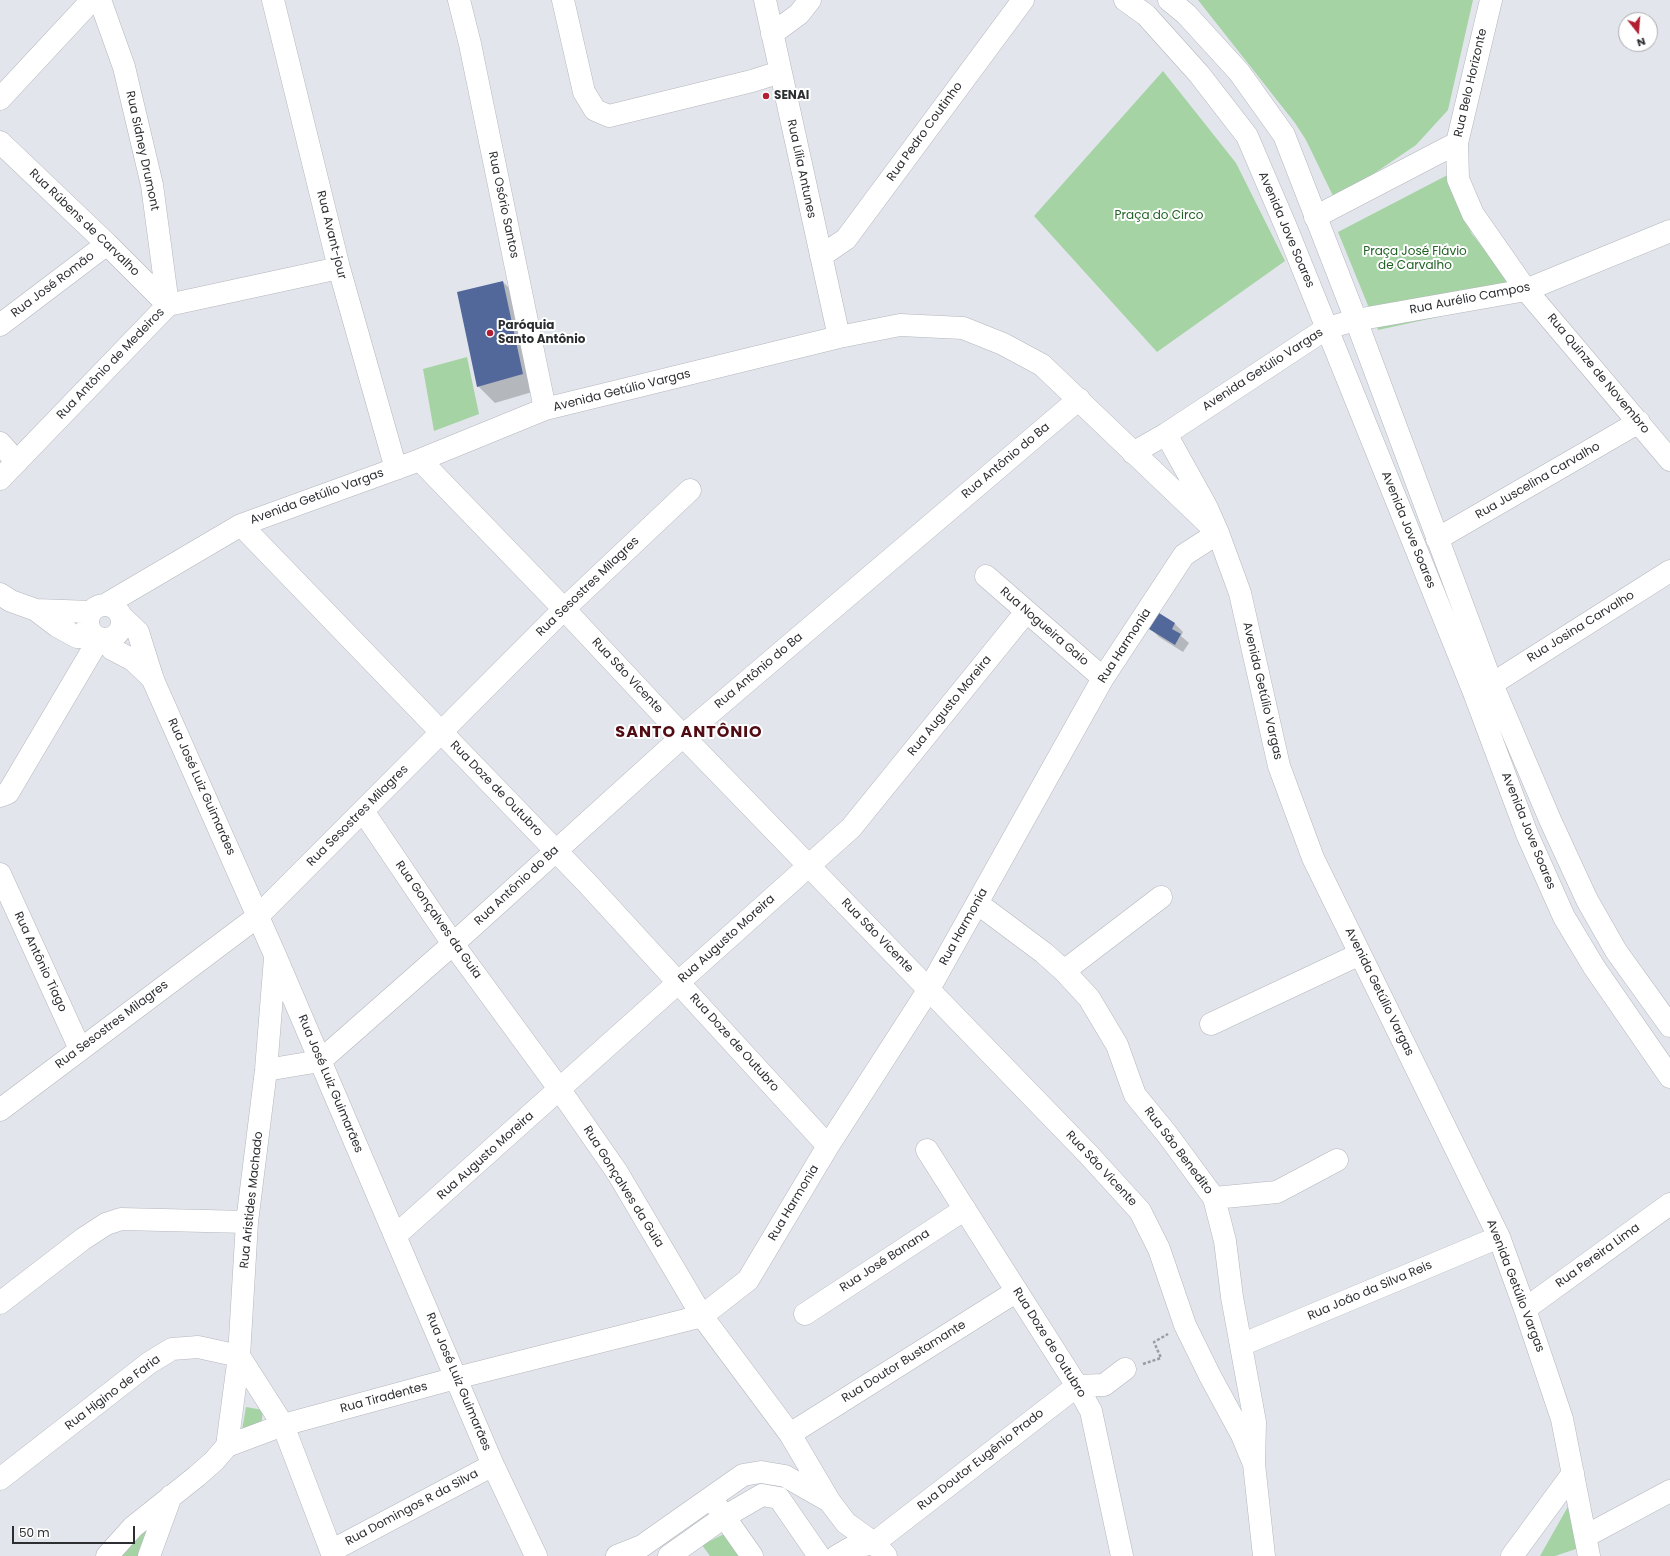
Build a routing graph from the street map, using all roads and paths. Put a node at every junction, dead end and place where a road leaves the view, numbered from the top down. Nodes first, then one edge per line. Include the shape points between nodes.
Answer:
1 (92, 0) edge
2 (100, 0) edge
3 (273, 0) edge
4 (459, 0) edge
5 (563, 0) edge
6 (765, 0) edge
7 (810, 0) edge
8 (1023, 0) edge
9 (1125, 0) edge
10 (1169, 0) edge
11 (1490, 0) edge
12 (772, 34) junction
13 (780, 72) junction
14 (0, 99) edge
15 (0, 142) edge
16 (1457, 142) junction
17 (1316, 217) junction
18 (1670, 231) edge
19 (107, 244) junction
20 (821, 256) junction
21 (339, 268) junction
22 (1526, 290) junction
23 (168, 305) junction
24 (1356, 320) junction
25 (0, 326) edge
26 (1327, 328) junction
27 (839, 337) junction
28 (1079, 399) junction
29 (545, 410) junction
30 (1639, 422) junction
31 (1166, 434) junction
32 (0, 442) edge
33 (1132, 453) junction
34 (420, 460) junction
35 (1670, 460) edge
36 (17, 462) junction
37 (396, 469) junction
38 (0, 479) edge
39 (690, 490) dead end
40 (241, 525) junction
41 (1218, 533) junction
42 (1437, 539) junction
43 (1670, 571) edge
44 (986, 576) dead end
45 (0, 594) edge
46 (564, 609) junction
47 (36, 610) junction
48 (105, 611) junction
49 (1026, 612) junction
50 (99, 638) junction
51 (1103, 678) junction
52 (153, 680) junction
53 (1492, 684) junction
54 (441, 732) junction
55 (683, 736) junction
56 (0, 796) edge
57 (363, 811) junction
58 (555, 850) junction
59 (809, 866) junction
60 (0, 874) edge
61 (1161, 897) dead end
62 (977, 903) junction
63 (257, 917) junction
64 (453, 944) junction
65 (1360, 954) junction
66 (275, 955) junction
67 (1064, 971) junction
68 (679, 983) junction
69 (928, 989) junction
70 (1211, 1024) dead end
71 (1670, 1026) edge
72 (80, 1049) junction
73 (320, 1061) junction
74 (266, 1070) junction
75 (1670, 1077) edge
76 (560, 1090) junction
77 (0, 1110) edge
78 (828, 1146) junction
79 (927, 1150) dead end
80 (1337, 1160) dead end
81 (1214, 1198) junction
82 (1670, 1204) edge
83 (964, 1209) junction
84 (247, 1222) junction
85 (395, 1236) junction
86 (1499, 1237) junction
87 (1017, 1291) junction
88 (0, 1303) edge
89 (1525, 1309) junction
90 (805, 1314) dead end
91 (702, 1316) junction
92 (1185, 1325) junction
93 (1241, 1345) junction
94 (239, 1356) junction
95 (1125, 1369) joint
96 (456, 1378) junction
97 (1077, 1386) junction
98 (283, 1425) junction
99 (790, 1434) junction
100 (227, 1446) junction
101 (1254, 1464) junction
102 (493, 1465) junction
103 (1573, 1473) junction
104 (0, 1479) edge
105 (1670, 1490) edge
106 (171, 1496) junction
107 (711, 1498) junction
108 (830, 1502) junction
109 (724, 1517) junction
110 (1588, 1546) edge
111 (695, 1549) edge
112 (880, 1549) edge
113 (645, 1551) edge
114 (846, 1553) edge
115 (332, 1554) edge
116 (107, 1556) edge
117 (149, 1556) edge
118 (536, 1556) edge
119 (617, 1556) edge
120 (669, 1556) edge
121 (752, 1556) edge
122 (818, 1556) edge
123 (1122, 1556) edge
124 (1264, 1556) edge
125 (1512, 1556) edge

1 - 14 street
2 - 23 street, Rua Sidney Drumont via 124,67 152,185
3 - 21 street, Rua Avant-jour
4 - 29 street, Rua Osório Santos
5 - 13 street via 584,92 595,110 608,116
6 - 12 street, Rua Lília Antunes
7 - 12 street via 799,14
8 - 20 street, Rua Pedro Coutinho via 846,239
9 - 26 street, Avenida Jove Soares via 1146,15 1189,62 1247,136
10 - 17 street, Avenida Jove Soares via 1186,14 1239,72 1284,135
11 - 16 street, Rua Belo Horizonte
12 - 13 street, Rua Lília Antunes
13 - 20 street, Rua Lília Antunes
15 - 19 street, Rua Rúbens de Carvalho
16 - 17 street
16 - 22 street, Rua Belo Horizonte via 1458,179 1473,214
17 - 24 street, Avenida Jove Soares
18 - 22 street, Rua Aurélio Campos
19 - 23 street, Rua Rúbens de Carvalho
19 - 25 street, Rua José Romão
20 - 27 street, Rua Lília Antunes
21 - 23 street, Rua Antônio de Medeiros
21 - 37 street, Rua Avant-jour
22 - 24 street, Rua Aurélio Campos
22 - 30 street, Rua Quinze de Novembro
23 - 36 street, Rua Antônio de Medeiros
24 - 26 street, Avenida Getúlio Vargas
24 - 42 street, Avenida Jove Soares
26 - 31 street, Avenida Getúlio Vargas
26 - 75 street, Avenida Jove Soares via 1527,834 1564,917 1594,967
27 - 28 street, Avenida Getúlio Vargas via 900,325 963,328 1003,344 1042,365
27 - 29 street, Avenida Getúlio Vargas
28 - 33 street, Avenida Getúlio Vargas
28 - 55 street, Rua Antônio do Ba
29 - 34 street, Avenida Getúlio Vargas
30 - 35 street, Rua Quinze de Novembro
30 - 42 street, Rua Juscelina Carvalho
31 - 33 street, Avenida Getúlio Vargas
31 - 41 street
32 - 36 street
33 - 41 street, Avenida Getúlio Vargas
34 - 37 street, Avenida Getúlio Vargas
34 - 46 street, Rua São Vicente
36 - 38 street, Rua Antônio de Medeiros
37 - 40 street, Avenida Getúlio Vargas
39 - 46 street, Rua Sesostres Milagres
40 - 48 street, Avenida Getúlio Vargas
40 - 54 street, Rua Doze de Outubro
41 - 51 street, Rua Harmonia via 1184,555
41 - 65 street, Avenida Getúlio Vargas via 1240,593 1279,766 1313,858
42 - 53 street, Avenida Jove Soares
43 - 53 street, Rua Josina Carvalho
44 - 49 street, Rua Nogueira Gaio
45 - 47 street
46 - 54 street, Rua Sesostres Milagres
46 - 55 street, Rua São Vicente
47 - 48 street
47 - 50 street via 77,637
48 - 50 street via 87,624
48 - 50 street via 121,627 118,633
48 - 52 street, Rua José Luiz Guimarães via 138,632
49 - 51 street, Rua Nogueira Gaio
49 - 59 street, Rua Augusto Moreira via 851,828
50 - 52 street via 112,649 133,660
50 - 56 street via 8,793
51 - 62 street, Rua Harmonia
52 - 63 street, Rua José Luiz Guimarães
53 - 71 street, Avenida Jove Soares via 1587,900 1616,951
54 - 57 street, Rua Sesostres Milagres
54 - 58 street, Rua Doze de Outubro
55 - 58 street, Rua Antônio do Ba
55 - 59 street, Rua São Vicente
57 - 63 street, Rua Sesostres Milagres
57 - 64 street, Rua Gonçalves da Guia
58 - 64 street, Rua Antônio do Ba
58 - 68 street, Rua Doze de Outubro
59 - 68 street, Rua Augusto Moreira
59 - 69 street, Rua São Vicente
60 - 72 street, Rua Antônio Tiago
61 - 67 street
62 - 67 street, Rua São Benedito
62 - 69 street, Rua Harmonia
63 - 66 street, Rua José Luiz Guimarães
63 - 72 street, Rua Sesostres Milagres
64 - 73 street, Rua Antônio do Ba
64 - 76 street, Rua Gonçalves da Guia
65 - 70 street
65 - 86 street, Avenida Getúlio Vargas
66 - 73 street, Rua José Luiz Guimarães
66 - 74 street, Rua Aristides Machado
67 - 81 street, Rua São Benedito via 1089,998 1117,1045 1135,1095
68 - 76 street, Rua Augusto Moreira
68 - 78 street, Rua Doze de Outubro
69 - 78 street, Rua Harmonia
69 - 92 street, Rua São Vicente via 1140,1211 1159,1249
72 - 77 street, Rua Sesostres Milagres
73 - 74 street
73 - 85 street, Rua José Luiz Guimarães
74 - 84 street, Rua Aristides Machado
76 - 85 street, Rua Augusto Moreira
76 - 91 street, Rua Gonçalves da Guia via 617,1172
78 - 91 street, Rua Harmonia via 748,1280
79 - 83 street, Rua Doze de Outubro
80 - 81 street via 1277,1192
81 - 93 street, Rua São Benedito via 1225,1241
82 - 89 street, Rua Pereira Lima
83 - 87 street, Rua Doze de Outubro
83 - 90 street, Rua José Banana
84 - 88 street via 121,1219 106,1224 83,1239
84 - 94 street, Rua Aristides Machado
85 - 96 street, Rua José Luiz Guimarães
86 - 89 street, Avenida Getúlio Vargas
86 - 93 street, Rua João da Silva Reis
87 - 97 street, Rua Doze de Outubro
87 - 99 street, Rua Doutor Bustamante
89 - 103 street, Avenida Getúlio Vargas via 1562,1418
91 - 96 street, Rua Tiradentes
91 - 99 street, Rua Gonçalves da Guia
92 - 95 path via 1154,1342 1161,1358
92 - 101 street, Rua São Vicente via 1242,1435
93 - 101 street, Rua São Benedito via 1255,1422
94 - 98 street
94 - 100 street, Rua Aristides Machado
94 - 104 street, Rua Higino de Faria via 198,1347 172,1349 149,1363
95 - 97 street via 1104,1385
96 - 98 street, Rua Tiradentes
96 - 102 street, Rua José Luiz Guimarães
97 - 112 street, Rua Doutor Eugênio Prado
97 - 123 street, Rua Doze de Outubro via 1091,1411
98 - 100 street, Rua Tiradentes
98 - 115 street
99 - 108 street, Rua Gonçalves da Guia
100 - 106 street, Rua Tiradentes via 214,1461
101 - 124 street, Rua São Benedito
102 - 115 street, Rua Domingos R da Silva
102 - 118 street, Rua José Luiz Guimarães
103 - 110 street, Avenida Getúlio Vargas
103 - 125 street
105 - 110 street
106 - 116 street, Rua Tiradentes via 132,1527
106 - 117 street
107 - 108 street via 743,1475 761,1472 785,1476
107 - 109 street
107 - 113 street
108 - 112 street, Rua Gonçalves da Guia via 846,1523
109 - 111 street
109 - 121 street
109 - 122 street via 762,1495 780,1498
111 - 120 street
112 - 114 street, Rua Doutor Eugênio Prado
113 - 119 street

